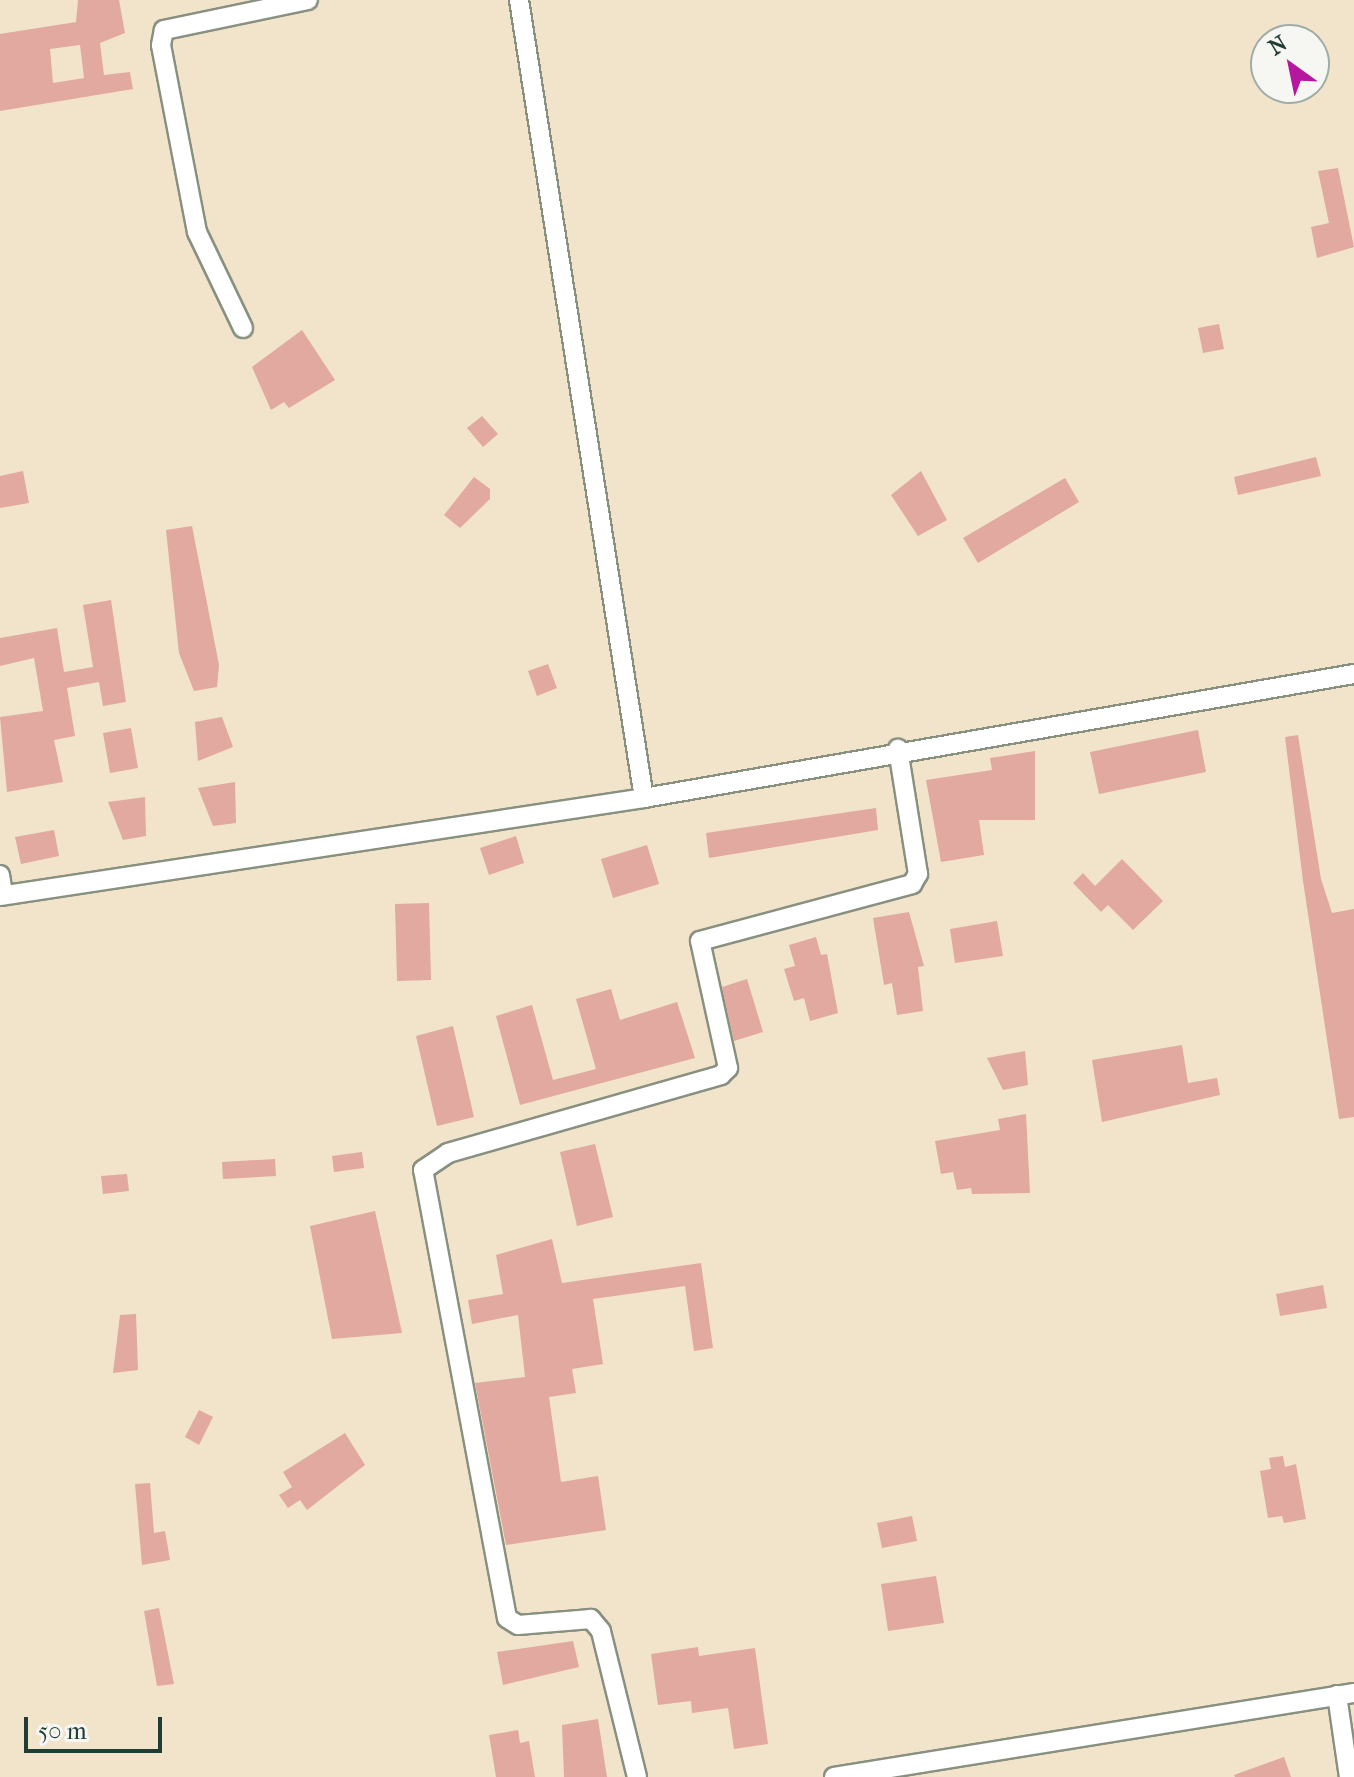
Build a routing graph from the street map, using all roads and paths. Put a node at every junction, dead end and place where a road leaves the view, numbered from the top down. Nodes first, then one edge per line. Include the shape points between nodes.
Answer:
1 (308, 0) edge
2 (519, 0) edge
3 (243, 328) dead end
4 (1354, 674) edge
5 (898, 749) junction
6 (644, 798) junction
7 (0, 875) edge
8 (2, 896) edge
9 (1346, 1694) edge
10 (637, 1777) edge
11 (834, 1777) edge
12 (1349, 1777) edge

1 - 3 street via 164,30 161,45 197,232
2 - 6 street
4 - 5 street
5 - 6 street
5 - 10 street via 918,874 912,884 700,941 728,1068 721,1075 448,1153 423,1170 507,1618 518,1625 591,1619 601,1631
6 - 8 street
7 - 8 street
9 - 11 street
9 - 12 street

